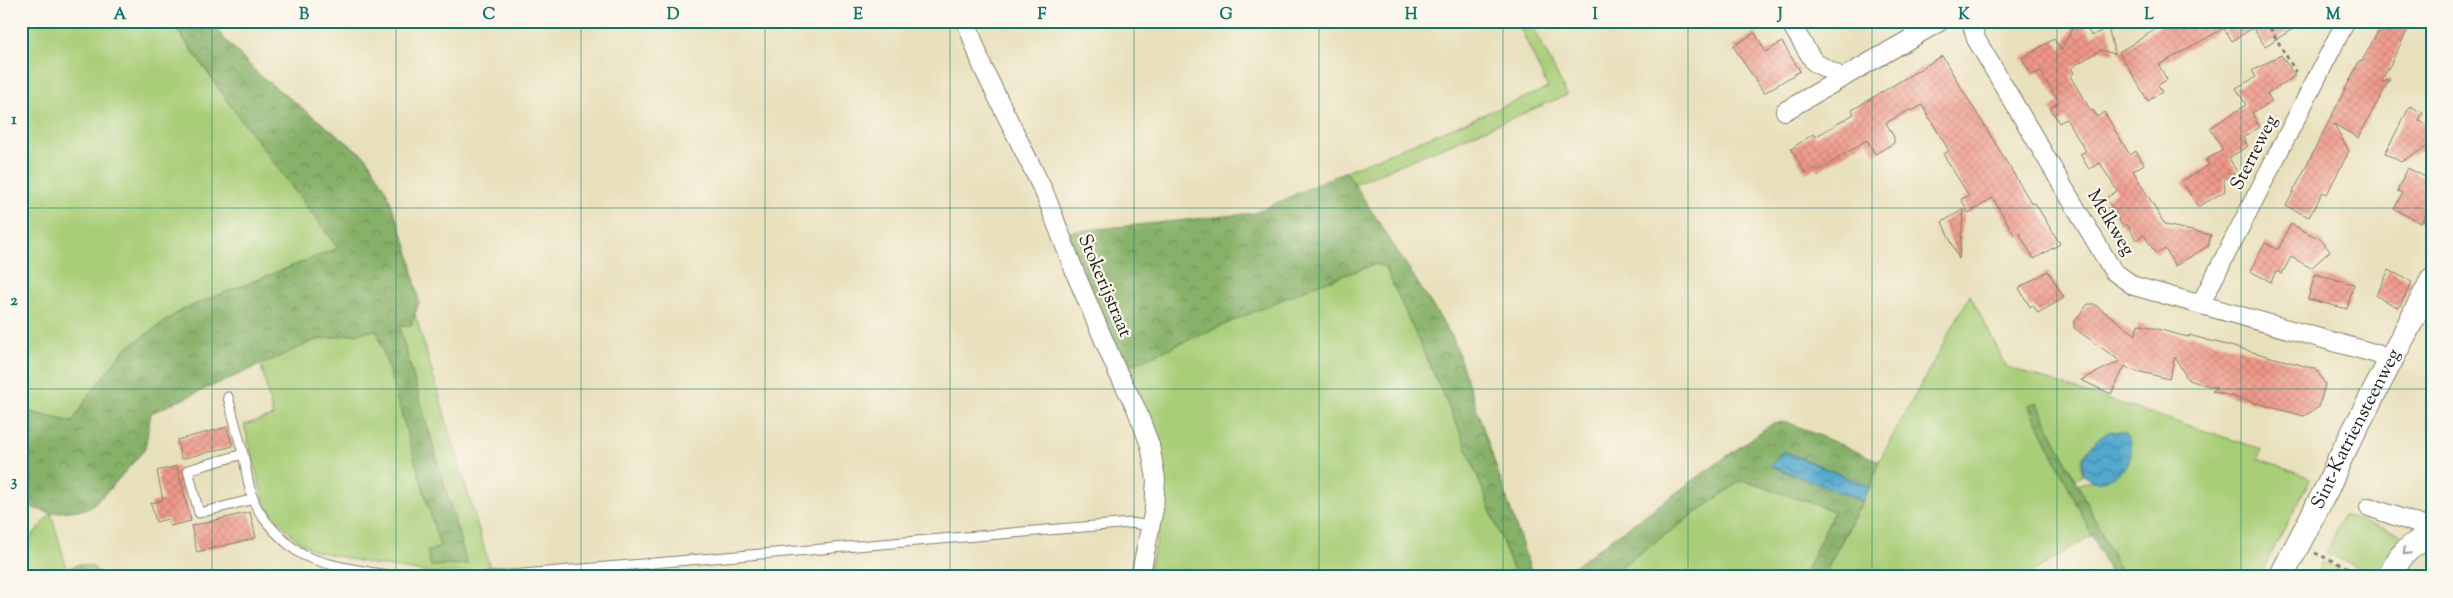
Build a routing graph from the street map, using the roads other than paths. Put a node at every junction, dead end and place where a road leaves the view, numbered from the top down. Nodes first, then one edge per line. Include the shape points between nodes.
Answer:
1 (966, 21) edge
2 (1789, 21) edge
3 (1941, 21) edge
4 (1971, 21) edge
5 (2346, 21) edge
6 (1843, 78) junction
7 (1785, 112) dead end
8 (2430, 288) edge
9 (2201, 303) junction
10 (2390, 362) junction
11 (228, 397) dead end
12 (243, 454) junction
13 (254, 500) junction
14 (2369, 507) dead end
15 (1151, 526) junction
16 (2432, 529) edge
17 (2432, 536) edge
18 (402, 577) edge
19 (486, 577) edge
20 (1140, 577) edge
21 (2281, 577) edge
22 (2390, 577) edge

1 - 15 street, Stokerijstraat via 983,68 1044,194 1097,326 1150,445 1156,479
2 - 6 street via 1814,62
3 - 6 street
4 - 9 street, Melkweg via 1976,39 2113,271 2134,286
5 - 9 street, Sterreweg
6 - 7 street
8 - 10 street, Sint-Katriensteenweg
9 - 10 street, Melkweg via 2377,354
10 - 21 street, Sint-Katriensteenweg
11 - 12 lane
12 - 13 lane
12 - 13 lane via 188,470 199,513
13 - 18 lane via 278,535 299,553 346,567
14 - 16 street
15 - 19 lane via 1131,523
15 - 20 street, Stokerijstraat
17 -> 22 street via 2406,550

